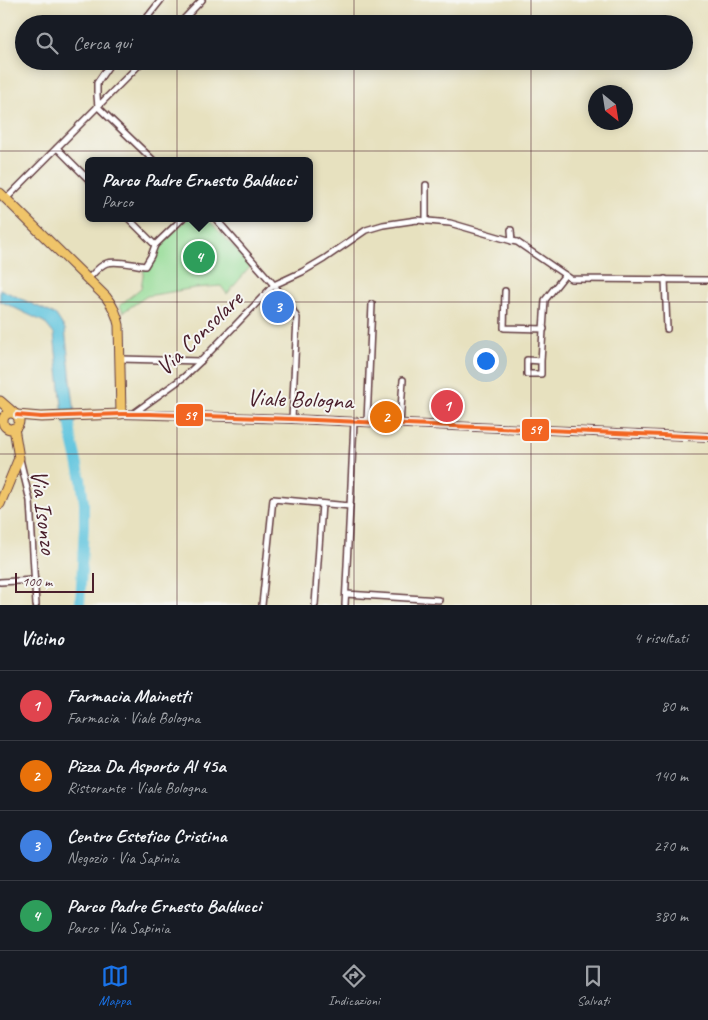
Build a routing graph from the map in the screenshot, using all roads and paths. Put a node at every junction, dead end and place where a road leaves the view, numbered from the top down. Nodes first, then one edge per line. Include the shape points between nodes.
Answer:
1 (161, 0) edge
2 (202, 0) edge
3 (149, 15) edge
4 (188, 15) edge
5 (106, 70) edge
6 (135, 70) edge
7 (98, 107) junction
8 (57, 148) junction
9 (150, 157) edge
10 (85, 176) edge
11 (426, 185) dead end
12 (2, 196) edge
13 (426, 221) junction
14 (132, 222) edge
15 (179, 222) edge
16 (219, 222) edge
17 (511, 230) dead end
18 (512, 240) junction
19 (155, 245) junction
20 (565, 275) junction
21 (665, 279) junction
22 (88, 280) junction
23 (708, 280) edge
24 (274, 285) junction
25 (505, 291) dead end
26 (372, 304) dead end
27 (544, 329) junction
28 (667, 329) dead end
29 (120, 359) junction
30 (201, 361) junction
31 (541, 361) dead end
32 (403, 380) dead end
33 (0, 401) edge
34 (121, 414) junction
35 (134, 414) junction
36 (1, 415) edge
37 (16, 415) junction
38 (43, 417) junction
39 (292, 419) junction
40 (354, 422) junction
41 (367, 422) junction
42 (400, 424) junction
43 (15, 429) junction
44 (708, 437) edge
45 (19, 454) junction
46 (0, 504) edge
47 (322, 504) junction
48 (350, 506) junction
49 (35, 580) junction
50 (0, 582) edge
51 (346, 594) junction
52 (438, 600) dead end
53 (36, 605) edge
54 (262, 605) edge
55 (315, 605) edge
56 (345, 605) edge

1 - 3 street
2 - 4 street
5 - 7 street via 97,83
6 - 7 street
7 - 8 street
7 - 9 street
8 - 10 street
8 - 12 street
11 - 13 street
12 - 22 main road
13 - 18 street, Via Consolare
13 - 24 street, Via Consolare via 366,230 324,260
14 - 19 street
15 - 19 street
16 - 24 street
17 - 18 street
18 - 20 street, Via Consolare
19 - 22 street via 145,266 106,263
20 - 21 street, Via Consolare via 570,279
20 - 27 street via 545,300
21 - 23 street, Via Consolare
21 - 28 street
22 - 29 main road via 106,297 117,314
24 - 30 street, Via Consolare
24 - 39 street via 297,318
25 - 27 street via 504,328
26 - 41 street
27 - 31 street
29 - 30 street
29 - 34 main road
30 - 35 street, Via Consolare
32 - 42 street
33 - 37 main road
34 - 35 main road, Viale Bologna
34 - 38 main road, Viale Bologna
35 - 39 main road, Viale Bologna
36 - 37 main road
36 - 43 main road via 3,424
37 - 38 main road, Viale Bologna
37 - 43 main road via 19,421
38 - 43 main road, Viale Bologna via 28,420
39 - 40 main road, Viale Bologna
40 - 41 main road, Viale Bologna
40 - 48 street
41 - 42 main road, Viale Bologna
42 - 44 main road, Viale Bologna
43 - 45 main road
45 - 46 main road
45 - 49 street, Via Isonzo via 30,501
47 - 48 street
47 - 54 street via 273,499
47 - 55 street
48 - 51 street
49 - 50 street
49 - 53 street, Via Isonzo
51 - 52 street
51 - 56 street

